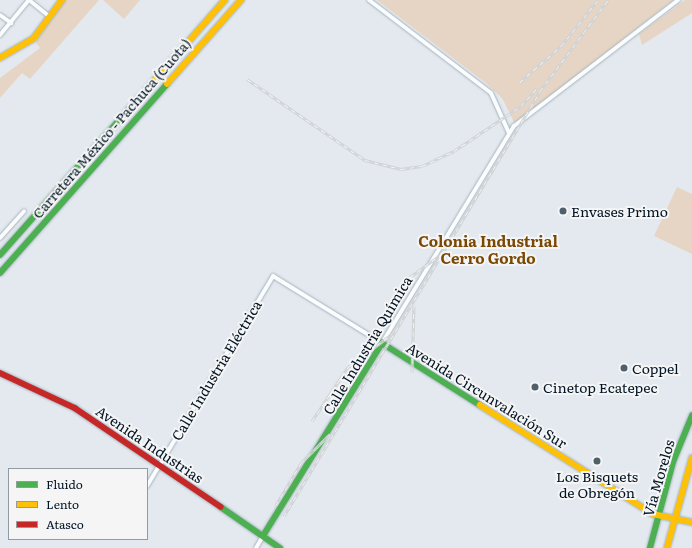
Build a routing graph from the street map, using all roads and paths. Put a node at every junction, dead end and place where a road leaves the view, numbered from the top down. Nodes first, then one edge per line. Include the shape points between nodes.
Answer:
1 (29, 0) edge
2 (62, 0) edge
3 (225, 0) edge
4 (241, 0) edge
5 (369, 0) edge
6 (678, 0) edge
7 (0, 15) edge
8 (50, 17) junction
9 (11, 23) junction
10 (0, 35) edge
11 (0, 58) edge
12 (509, 133) junction
13 (24, 211) dead end
14 (0, 238) edge
15 (0, 255) edge
16 (0, 273) edge
17 (273, 276) joint
18 (382, 343) junction
19 (0, 373) edge
20 (692, 416) edge
21 (692, 458) edge
22 (160, 464) junction
23 (148, 484) edge
24 (660, 515) junction
25 (675, 516) junction
26 (692, 522) edge
27 (264, 536) junction
28 (256, 548) edge
29 (280, 548) edge
30 (650, 548) edge
31 (667, 548) edge

1 - 8 street
1 - 9 street
2 - 8 main road
3 - 15 main road, Carretera México - Pachuca (Cuota)
4 - 16 main road, Carretera México - Pachuca (Cuota)
5 - 12 street via 491,93
6 - 12 street, Calle Industria Química via 527,115
7 - 9 street
8 - 11 main road via 31,41
9 - 10 street
12 - 18 street, Calle Industria Química
13 - 14 street
17 - 18 street, Avenida Circunvalación Sur
17 - 22 street, Calle Industria Eléctrica
18 - 24 main road, Avenida Circunvalación Sur
18 - 27 main road, Calle Industria Química
19 - 22 main road, Avenida Industrias via 75,408
20 - 24 main road, Vía Morelos via 673,462
21 - 25 main road, Vía Morelos
22 - 23 street, Calle Industria Eléctrica
22 - 27 main road, Avenida Industrias
24 - 25 main road, Avenida Circunvalación Sur
24 - 30 main road, Vía Morelos
25 - 26 main road, Avenida Circunvalación Sur
25 - 31 main road, Vía Morelos
27 - 28 street, Calle Industria Química
27 - 29 main road, Avenida Industrias

